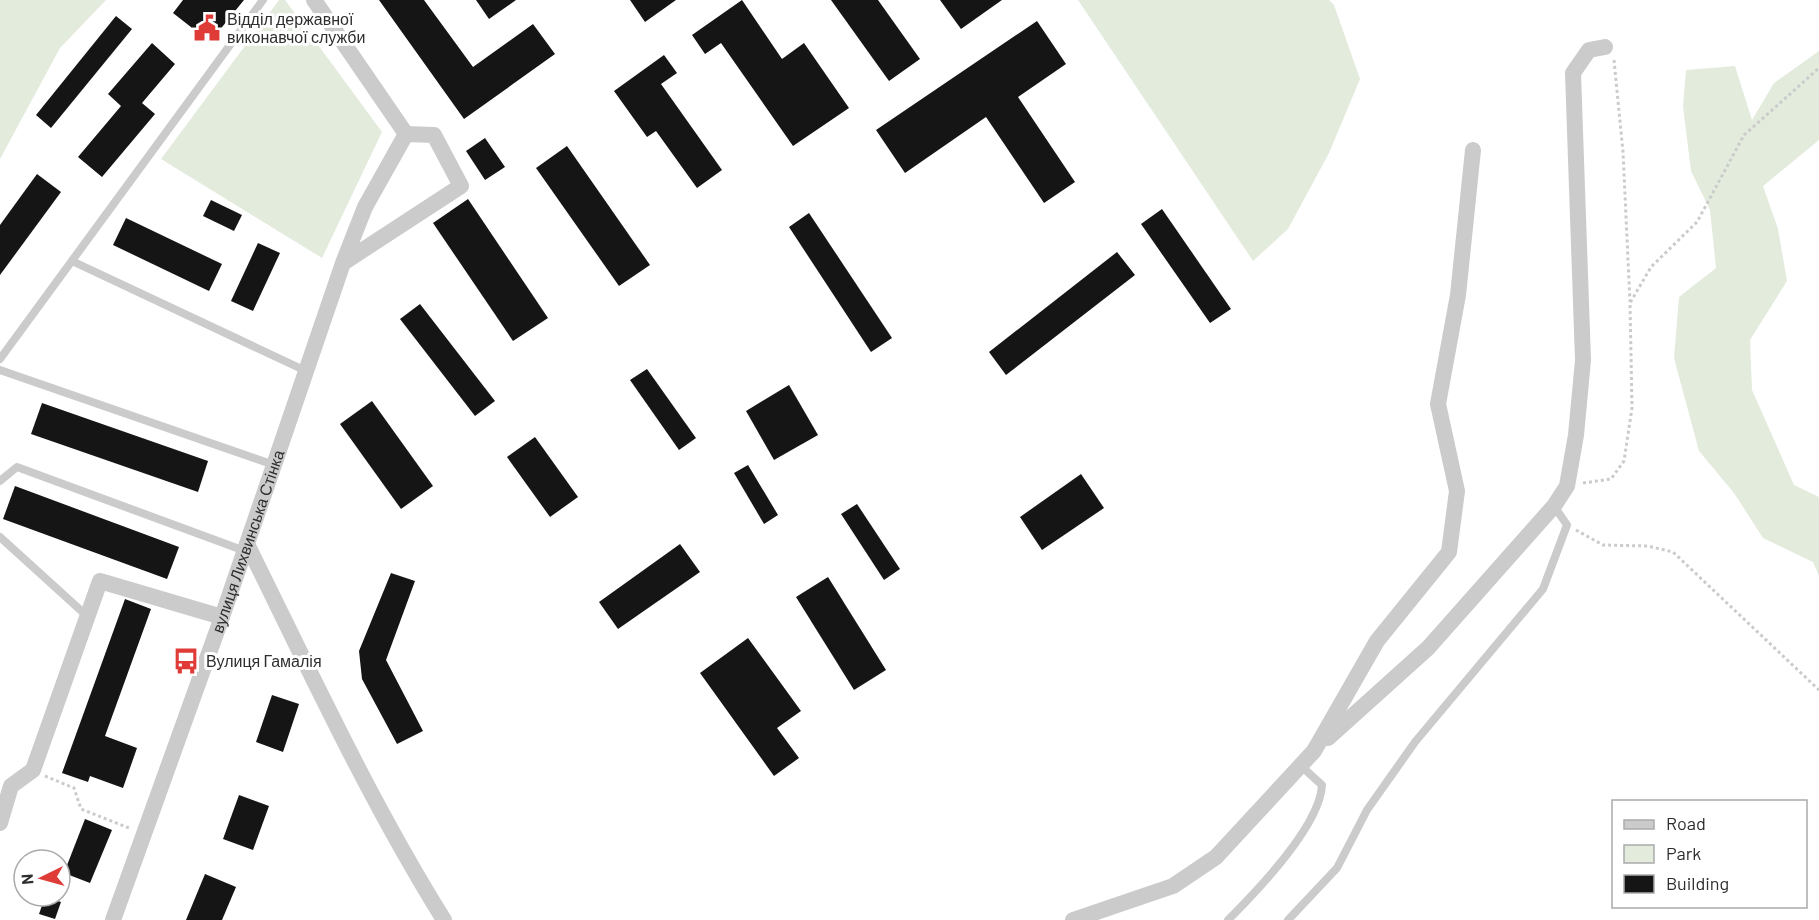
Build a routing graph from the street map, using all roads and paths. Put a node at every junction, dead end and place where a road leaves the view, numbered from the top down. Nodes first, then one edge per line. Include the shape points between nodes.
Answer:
1 (263, 0) edge
2 (314, 0) edge
3 (1605, 46) joint
4 (1819, 68) edge
5 (406, 134) junction
6 (1473, 150) dead end
7 (72, 261) junction
8 (343, 263) junction
9 (1630, 303) junction
10 (0, 359) edge
11 (0, 370) edge
12 (306, 371) junction
13 (274, 465) junction
14 (0, 481) edge
15 (1567, 486) junction
16 (1554, 506) junction
17 (1567, 525) junction
18 (0, 537) edge
19 (246, 548) junction
20 (87, 616) junction
21 (222, 617) junction
22 (1819, 690) edge
23 (1314, 751) junction
24 (1300, 766) junction
25 (33, 770) junction
26 (0, 823) edge
27 (144, 834) junction
28 (113, 920) edge
29 (444, 920) edge
30 (1072, 920) edge
31 (1228, 920) edge
32 (1288, 920) edge

1 - 7 lane
2 - 5 street
3 - 9 path via 1614,58
3 - 15 street via 1589,50 1573,73 1583,360
4 - 9 path via 1744,135 1697,222 1652,267
5 - 8 street, вулиця Лихвинська Стінка via 365,207
5 - 8 street via 434,135 461,186
6 - 23 street via 1458,295 1438,404 1456,491 1449,552 1377,641
7 - 10 lane
7 - 12 lane
8 - 12 street, вулиця Лихвинська Стінка
9 - 15 path via 1632,408 1624,461 1611,479
11 - 13 lane
12 - 13 street, вулиця Лихвинська Стінка
13 - 19 street, вулиця Лихвинська Стінка
14 - 19 lane via 17,467
15 - 16 street
16 - 17 lane
16 - 23 street via 1428,648
17 - 22 path via 1603,545 1648,546 1673,552
17 - 32 lane via 1543,589 1415,742 1367,810 1336,868
18 - 20 lane
19 - 21 street, вулиця Лихвинська Стінка
19 - 29 street via 366,783
20 - 21 street via 100,581
20 - 25 street
21 - 27 street, вулиця Лихвинська Стінка
23 - 24 street
24 - 30 street via 1216,857 1182,880
24 - 31 lane via 1322,785 1322,798 1264,884
25 - 26 street via 11,786
25 - 27 path via 74,788 81,809
27 - 28 street, вулиця Лихвинська Стінка

